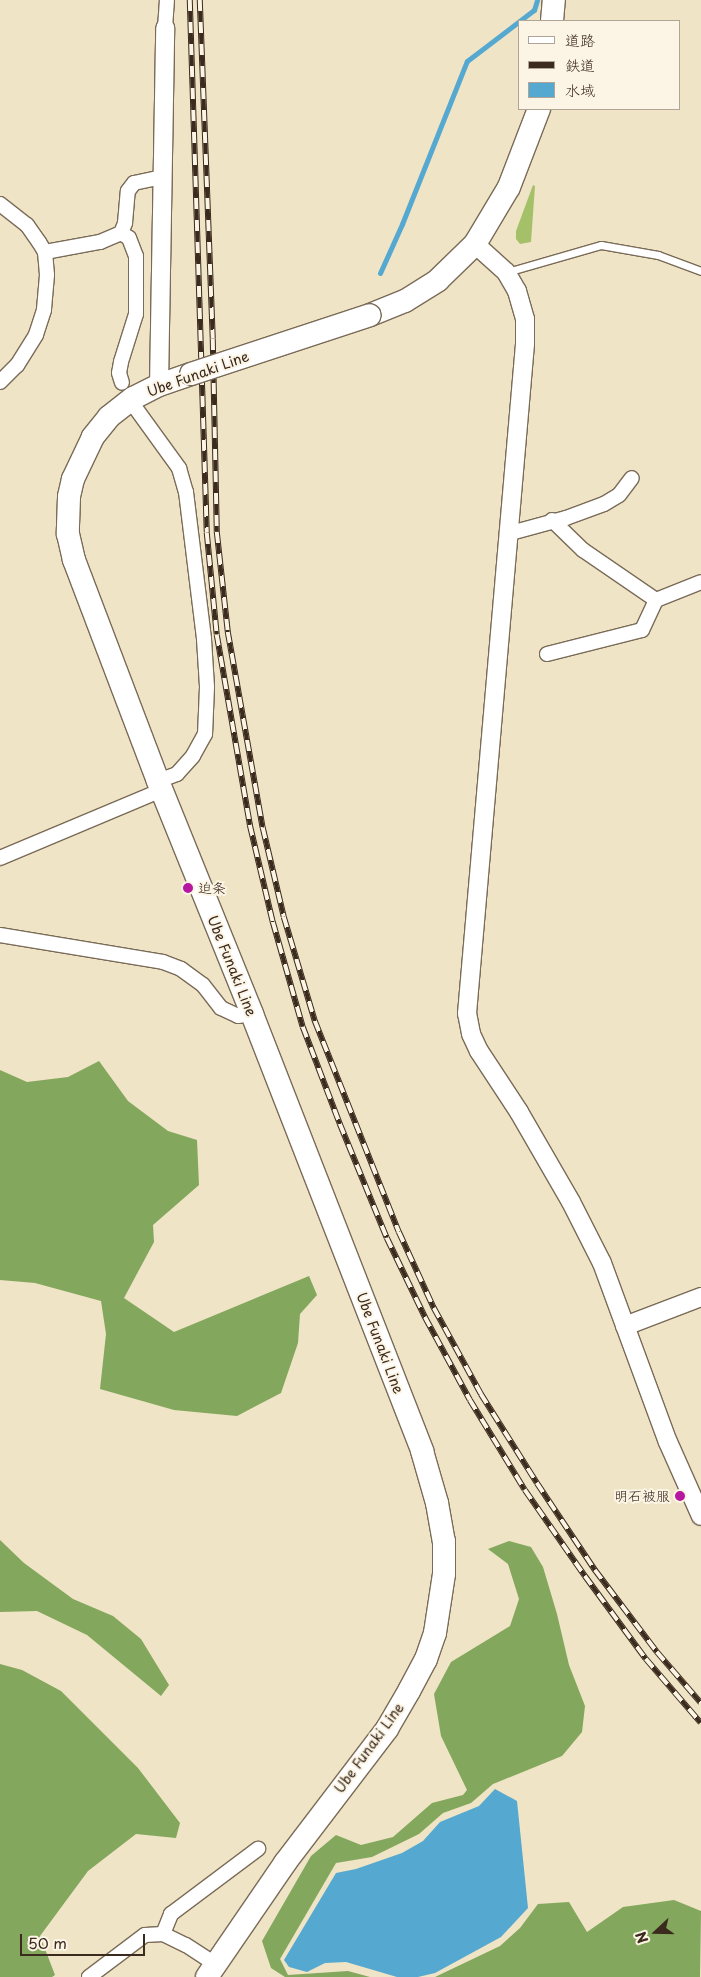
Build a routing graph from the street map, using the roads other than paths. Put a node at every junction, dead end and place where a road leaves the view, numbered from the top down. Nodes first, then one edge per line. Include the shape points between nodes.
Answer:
1 (167, 0) edge
2 (554, 0) edge
3 (552, 20) edge
4 (165, 28) joint
5 (539, 110) edge
6 (163, 177) junction
7 (0, 204) edge
8 (120, 233) junction
9 (475, 244) junction
10 (45, 252) junction
11 (701, 271) edge
12 (506, 272) junction
13 (0, 382) edge
14 (122, 383) dead end
15 (160, 385) junction
16 (137, 410) dead end
17 (632, 478) dead end
18 (552, 520) junction
19 (507, 534) junction
20 (701, 582) edge
21 (656, 600) junction
22 (547, 654) dead end
23 (160, 786) junction
24 (0, 858) edge
25 (0, 935) edge
26 (252, 1014) junction
27 (701, 1297) edge
28 (625, 1326) junction
29 (701, 1516) edge
30 (258, 1849) dead end
31 (163, 1934) junction
32 (211, 1971) edge
33 (89, 1977) edge

1 - 4 street
2 - 3 main road
4 - 6 street
5 - 9 main road, Ube Funaki Line via 509,187
6 - 8 street via 134,183 128,191 125,223
6 - 15 street
7 - 10 street via 27,225
8 - 10 street via 100,242
8 - 14 street via 129,238 136,256 136,314 122,362
9 - 12 street
9 - 15 main road, Ube Funaki Line, bridge via 438,280 405,301
10 - 13 street via 46,292 36,335 17,366
11 - 12 lane via 658,255 601,245
12 - 19 street via 517,291 525,319
15 - 23 main road, Ube Funaki Line via 133,398 109,417 93,437 73,479 68,518 70,543 82,585
16 - 23 street via 179,468 186,492 207,687 205,734 193,756 177,774
17 - 18 street via 618,495 604,504
18 - 19 street
18 - 21 street via 583,550
19 - 28 street via 467,1013 471,1034 479,1051 519,1112 576,1211 602,1263
20 - 21 street
21 - 22 street via 642,630
23 - 24 street
23 - 26 main road, Ube Funaki Line
25 - 26 street via 163,962 181,969 203,985 221,1008 238,1016
26 - 32 main road, Ube Funaki Line via 422,1451 444,1542 444,1574 435,1633 426,1660 387,1729 285,1864
27 - 28 street
28 - 29 street via 668,1442
30 - 31 street via 171,1914
31 - 32 street via 186,1945
31 - 33 street via 145,1935

